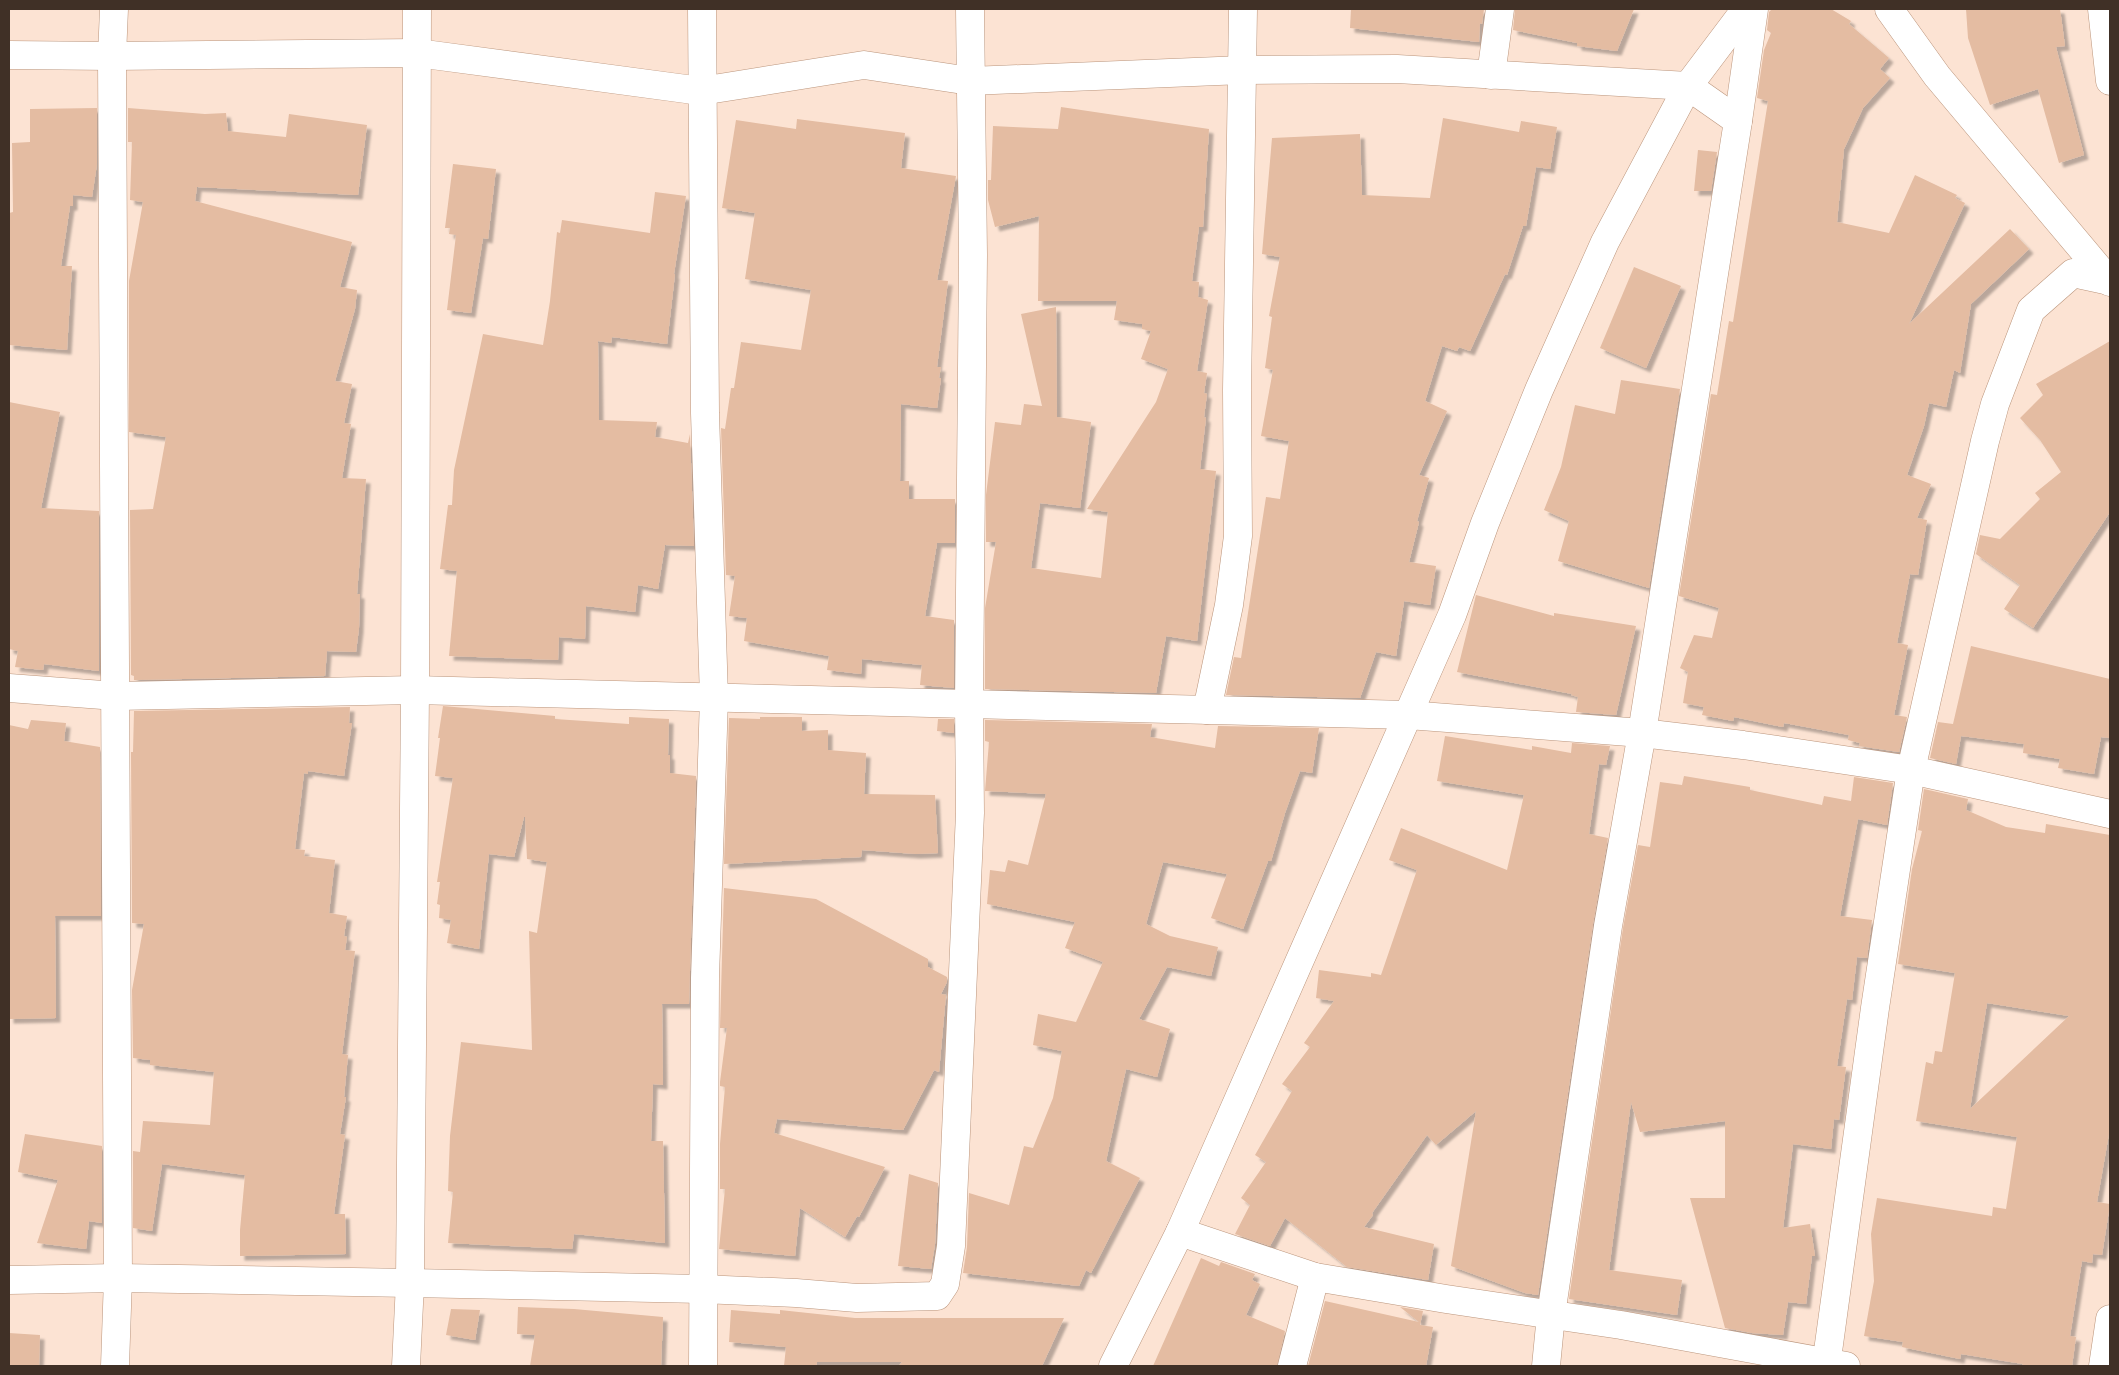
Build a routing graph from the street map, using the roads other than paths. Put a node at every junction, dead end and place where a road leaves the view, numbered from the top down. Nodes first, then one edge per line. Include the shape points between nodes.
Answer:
1 (114, 9) edge
2 (417, 9) edge
3 (702, 9) edge
4 (970, 9) edge
5 (1243, 9) edge
6 (1500, 9) edge
7 (1746, 9) edge
8 (1754, 9) edge
9 (1889, 9) edge
10 (2102, 9) edge
11 (417, 53) junction
12 (9, 55) edge
13 (112, 56) junction
14 (1243, 70) junction
15 (1491, 75) junction
16 (970, 81) junction
17 (2110, 81) edge
18 (1688, 86) junction
19 (701, 91) junction
20 (1738, 122) junction
21 (2110, 281) edge
22 (9, 688) edge
23 (415, 690) junction
24 (116, 696) junction
25 (714, 698) junction
26 (969, 704) junction
27 (1206, 710) junction
28 (1408, 715) junction
29 (1642, 733) junction
30 (1911, 770) junction
31 (2110, 814) edge
32 (1180, 1232) junction
33 (1315, 1277) junction
34 (118, 1278) junction
35 (9, 1280) edge
36 (410, 1283) junction
37 (702, 1289) junction
38 (1551, 1315) junction
39 (2110, 1319) edge
40 (1833, 1365) edge
41 (115, 1366) edge
42 (406, 1366) edge
43 (703, 1366) edge
44 (1113, 1366) edge
45 (1292, 1366) edge
46 (1546, 1366) edge
47 (2103, 1366) edge

1 - 13 street
2 - 11 street
3 - 19 street
4 - 16 street
5 - 14 street
6 - 15 street
7 - 18 street
8 - 20 street
9 - 21 street via 1937,76
10 - 17 street
11 - 13 street
11 - 19 street
11 - 23 street
12 - 13 street
13 - 24 street
14 - 15 street via 1397,69
14 - 16 street
14 - 27 street via 1237,390 1238,536 1229,606
15 - 18 street
16 - 19 street via 864,65
16 - 26 street via 973,265
18 - 20 street
18 - 28 street via 1604,242
19 - 25 street via 705,413
20 - 29 street
21 - 30 street via 2073,273 2031,310 1995,404 1985,441
22 - 24 street
23 - 24 street
23 - 25 street
23 - 36 street
24 - 34 street
25 - 26 street
25 - 37 street via 705,978
26 - 27 street
26 - 37 street via 970,813 963,987 951,1246 945,1284 937,1296 857,1298
27 - 28 street
28 - 29 street
28 - 32 street
29 - 30 street
29 - 38 street via 1608,926
30 - 31 street
30 - 40 street via 1875,1008
32 - 33 street
32 - 44 street
33 - 38 street
33 - 45 street
34 - 35 street
34 - 36 street
34 - 41 street
36 - 37 street
36 - 42 street
37 - 43 street
38 - 40 street
38 - 46 street
39 - 47 street

